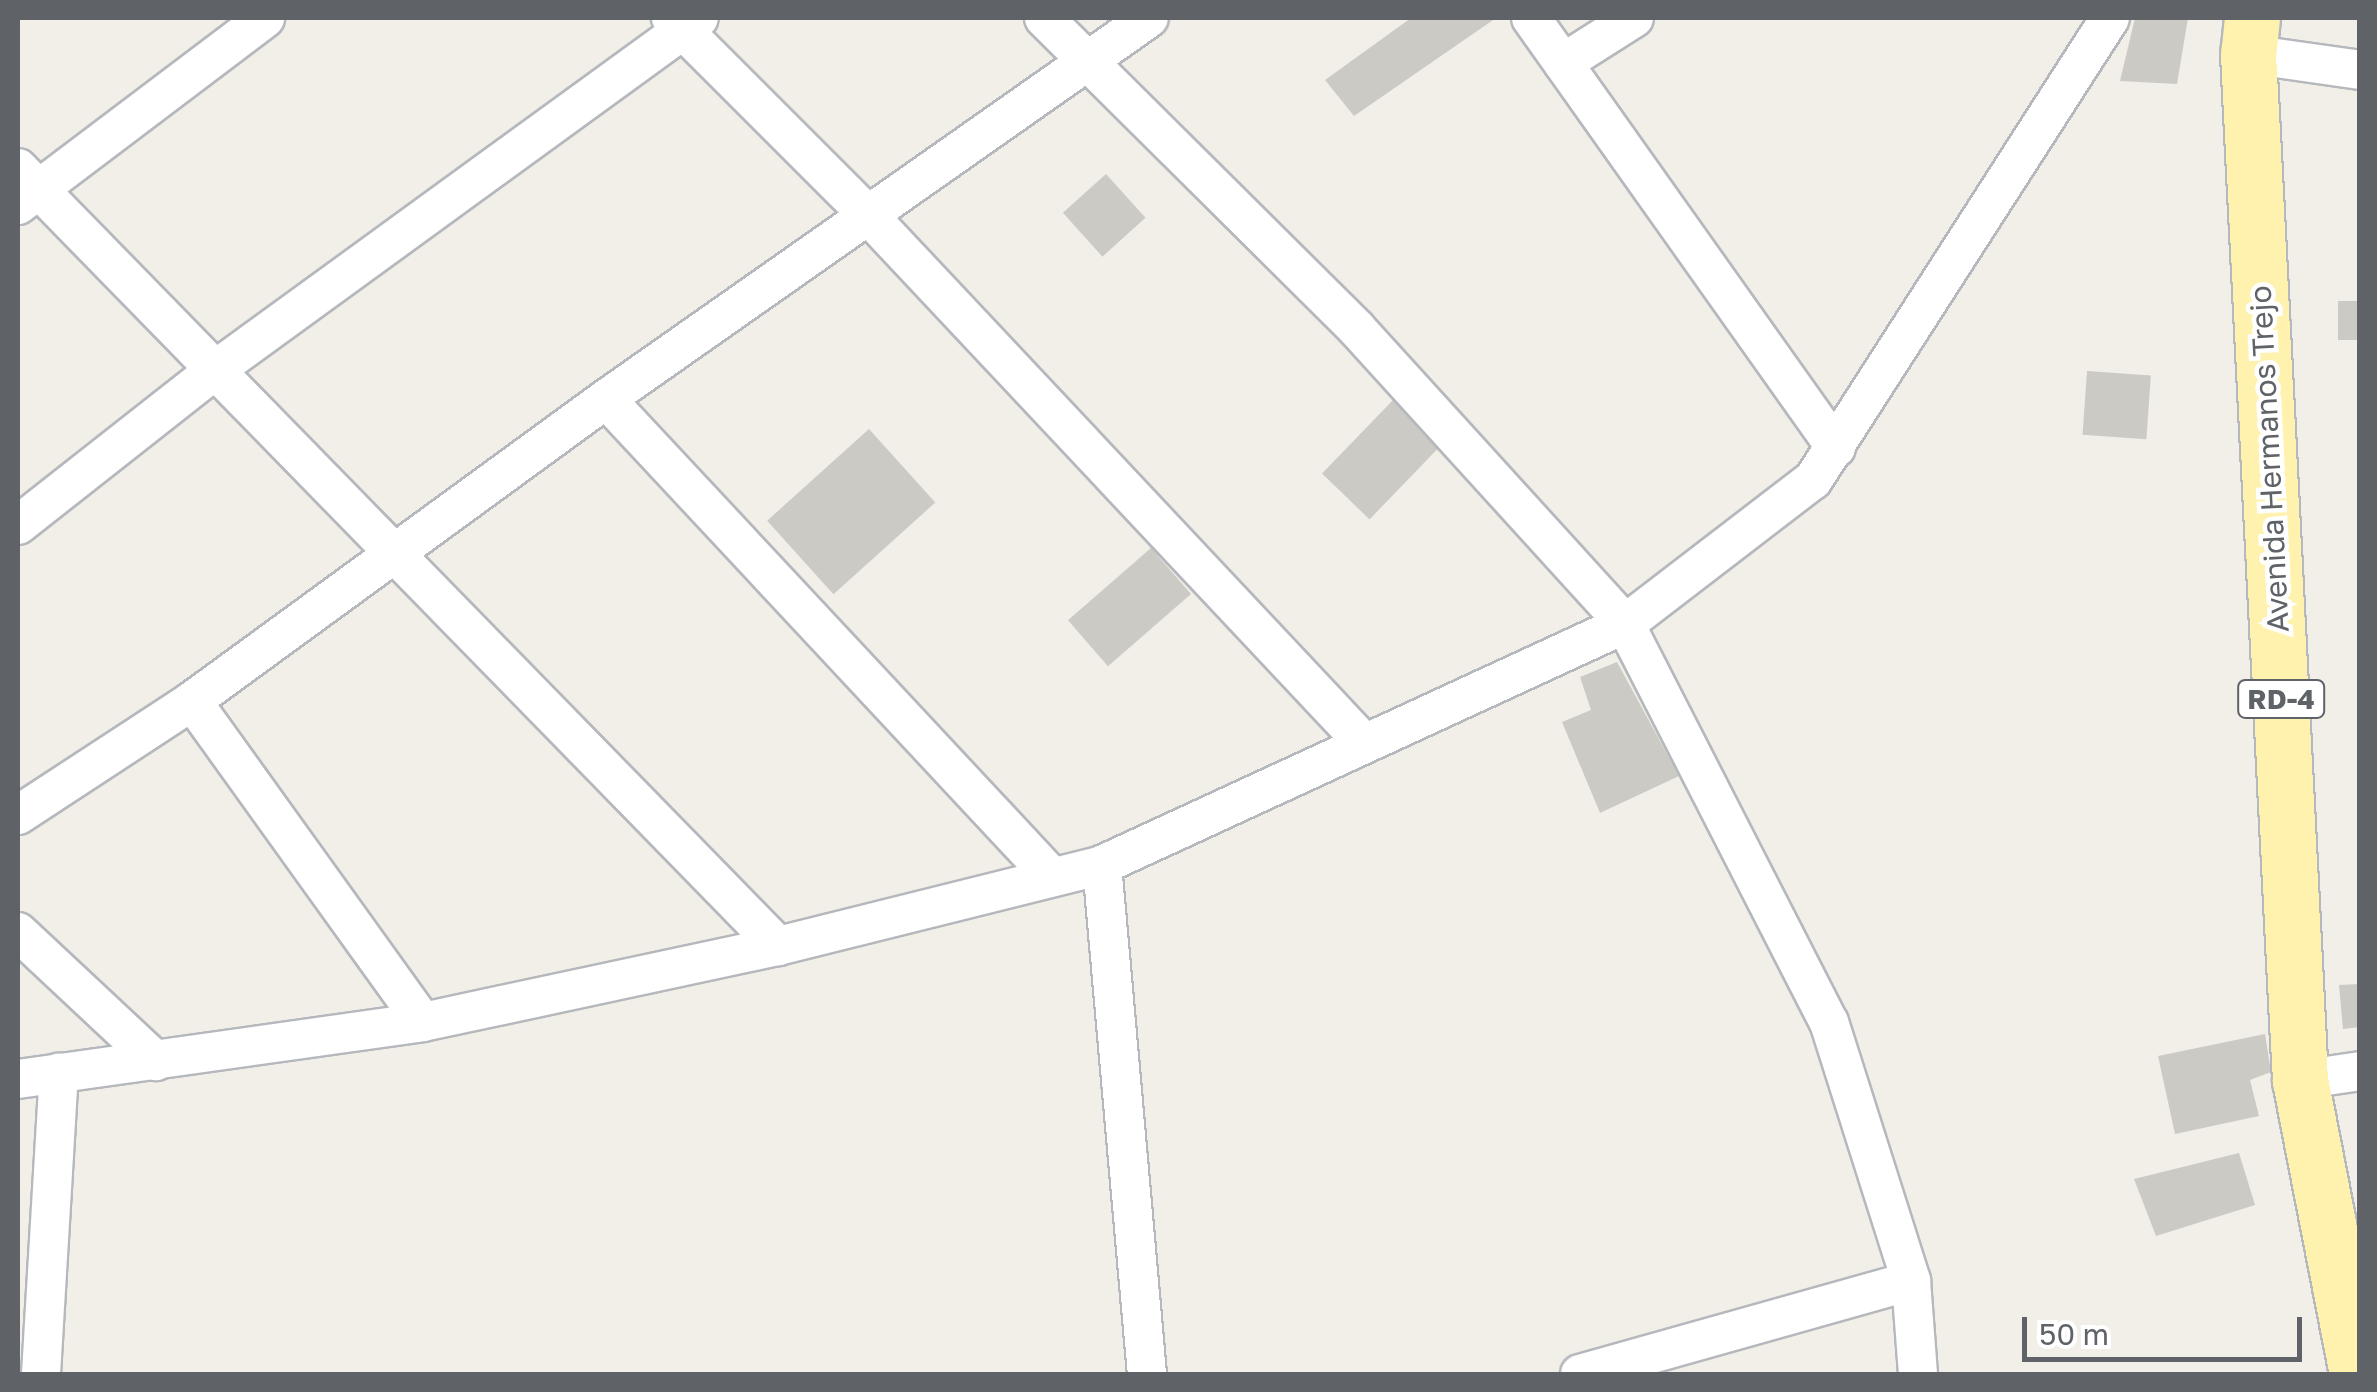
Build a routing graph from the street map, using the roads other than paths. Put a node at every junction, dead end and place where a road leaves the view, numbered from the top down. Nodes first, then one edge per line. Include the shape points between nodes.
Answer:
1 (265, 18) edge
2 (1044, 18) edge
3 (1148, 18) edge
4 (1531, 18) edge
5 (1634, 18) edge
6 (2110, 18) edge
7 (684, 22) edge
8 (2250, 36) edge
9 (1082, 60) junction
10 (1563, 63) junction
11 (2360, 70) edge
12 (25, 187) edge
13 (868, 216) junction
14 (211, 373) junction
15 (606, 398) junction
16 (1836, 448) junction
17 (18, 526) edge
18 (394, 552) junction
19 (1624, 624) junction
20 (192, 700) junction
21 (1362, 742) junction
22 (18, 815) edge
23 (1102, 865) junction
24 (1052, 877) junction
25 (18, 932) edge
26 (778, 946) junction
27 (423, 1022) junction
28 (156, 1061) junction
29 (2360, 1071) edge
30 (59, 1074) junction
31 (18, 1079) edge
32 (2300, 1080) junction
33 (1912, 1281) junction
34 (2344, 1371) edge
35 (40, 1374) edge
36 (1147, 1374) edge
37 (1580, 1374) edge
38 (1918, 1374) edge

1 - 12 street
2 - 9 street
3 - 9 street
4 - 10 street
5 - 10 street
6 - 16 street
7 - 13 street
7 - 14 street
8 - 11 street
8 - 32 main road, Avenida Hermanos Trejo / RD-4
9 - 13 street
9 - 19 street via 1358,330
10 - 16 street
12 - 14 street
13 - 15 street
13 - 21 street
14 - 17 street
14 - 18 street
15 - 18 street
15 - 24 street
16 - 19 street via 1813,480
18 - 20 street
18 - 26 street
19 - 21 street
19 - 33 street via 1829,1022
20 - 22 street
20 - 27 street
21 - 23 street
23 - 24 street
23 - 36 street
24 - 26 street
25 - 28 street
26 - 27 street
27 - 28 street
28 - 30 street
29 - 32 street
30 - 31 street
30 - 35 street
32 - 34 main road, Avenida Hermanos Trejo / RD-4
33 - 37 street
33 - 38 street

